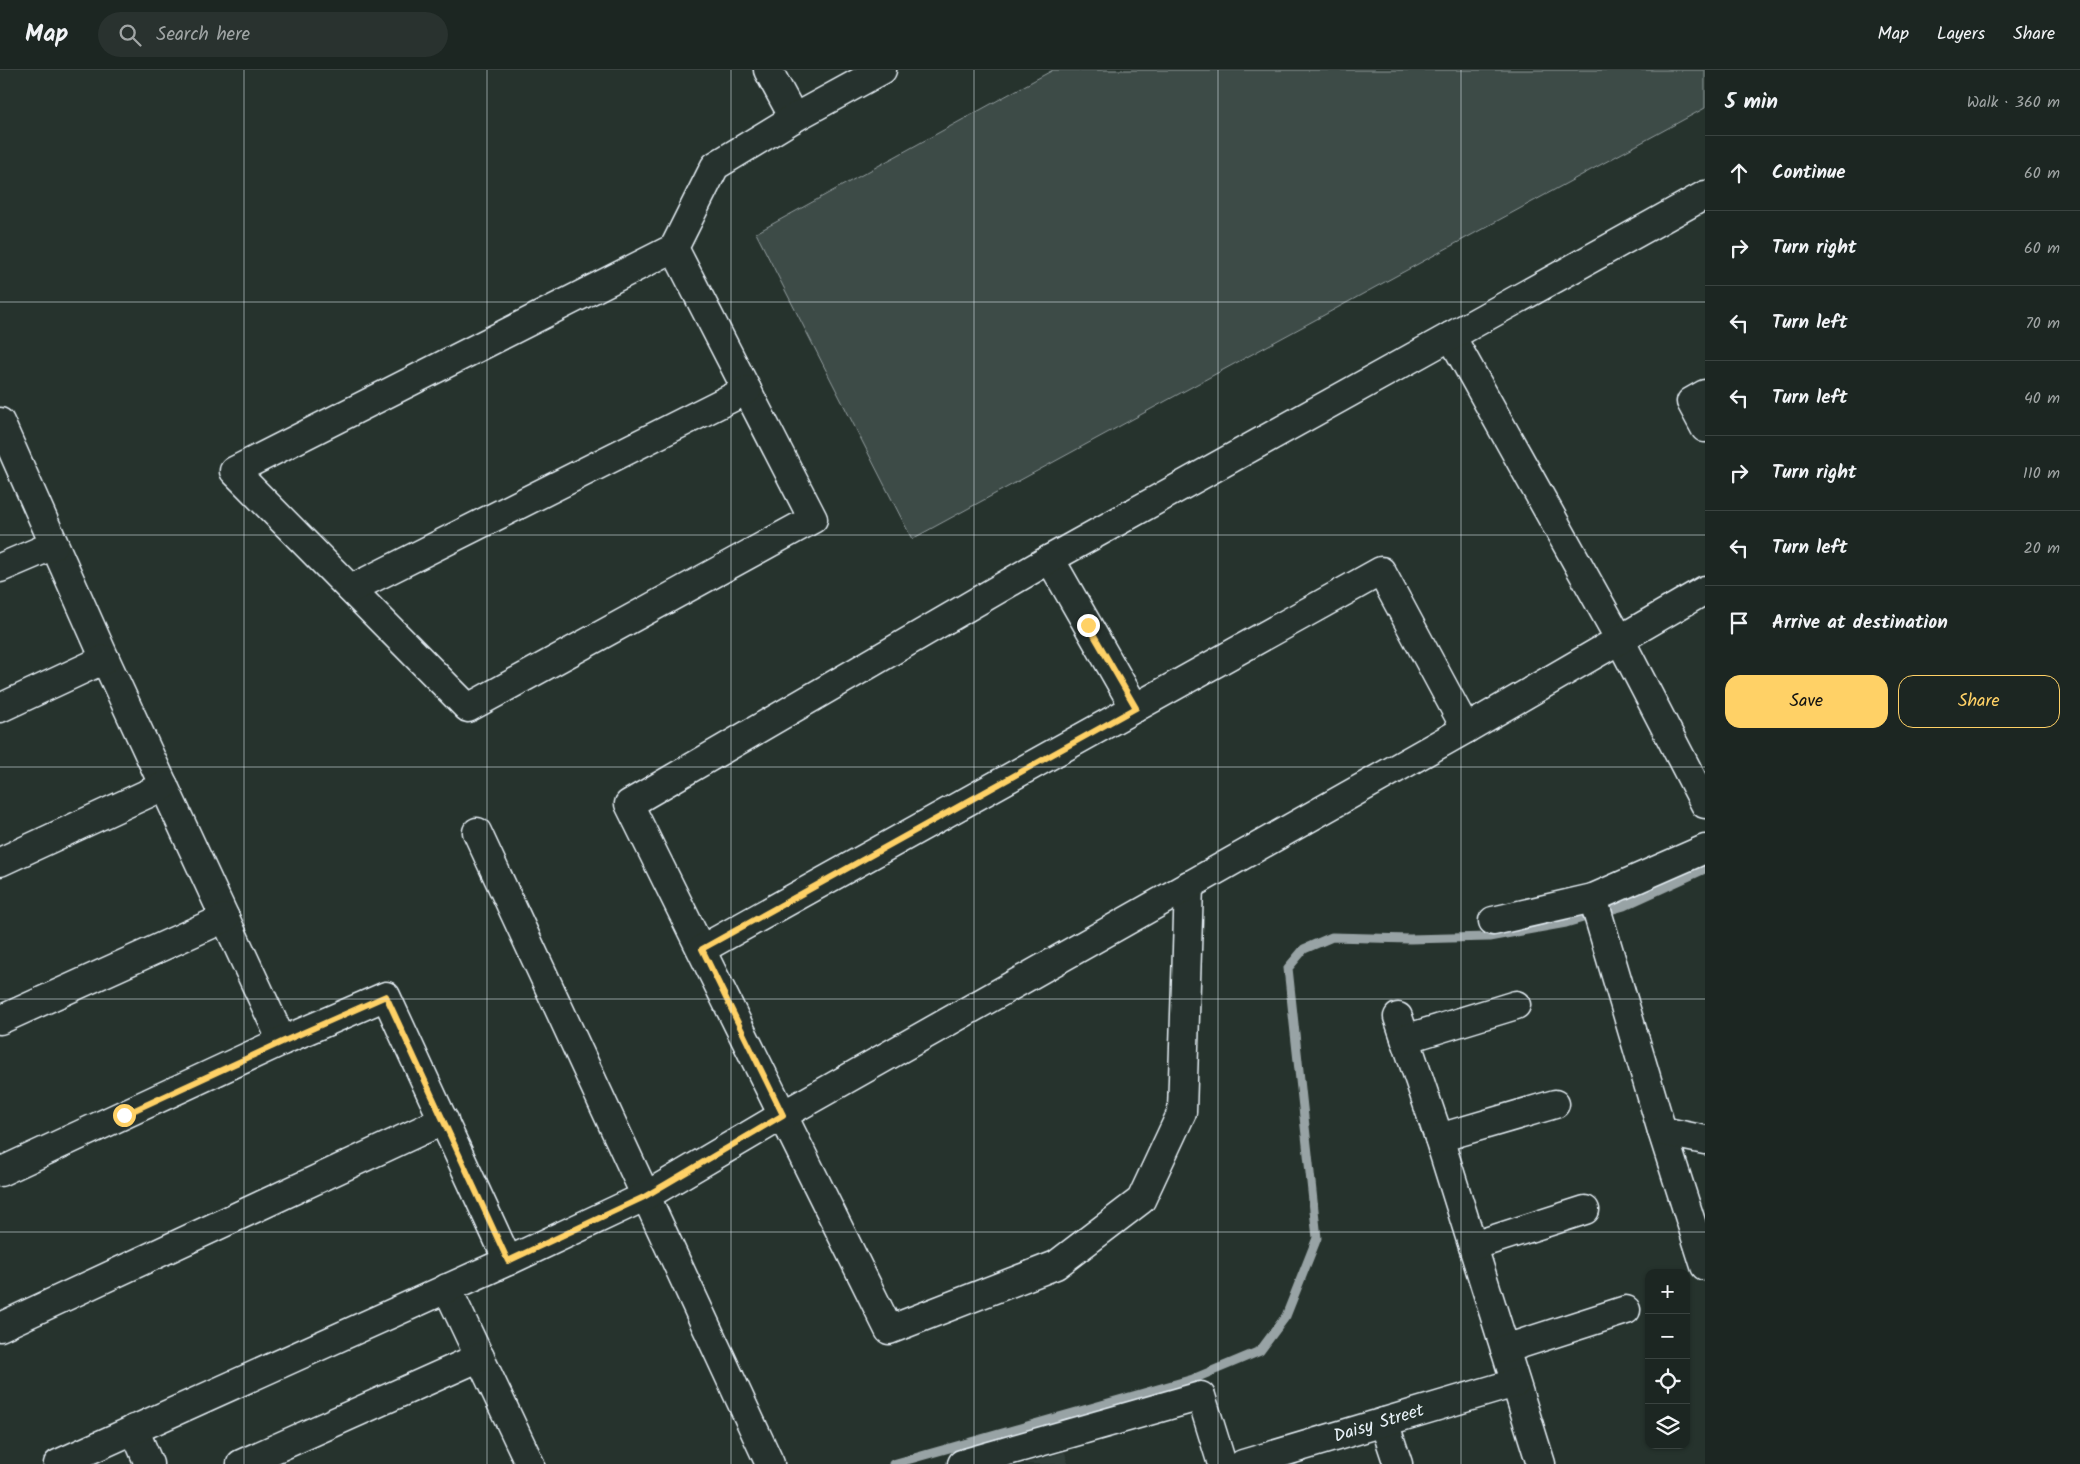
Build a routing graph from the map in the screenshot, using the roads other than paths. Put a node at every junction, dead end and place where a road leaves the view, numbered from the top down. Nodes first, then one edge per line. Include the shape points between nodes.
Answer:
1 (768, 70) edge
2 (882, 70) edge
3 (794, 118) junction
4 (1705, 195) edge
5 (674, 248) junction
6 (1451, 336) junction
7 (747, 390) junction
8 (1705, 394) edge
9 (0, 423) edge
10 (1705, 428) edge
11 (54, 545) junction
12 (1050, 559) junction
13 (0, 568) edge
14 (351, 589) junction
15 (1705, 590) edge
16 (1619, 638) junction
17 (105, 660) junction
18 (0, 708) edge
19 (1136, 708) junction
20 (1466, 729) junction
21 (164, 786) junction
22 (1705, 804) edge
23 (476, 832) dead end
24 (1705, 849) edge
25 (0, 862) edge
26 (1189, 885) junction
27 (1593, 898) junction
28 (225, 918) junction
29 (1493, 921) dead end
30 (702, 949) junction
31 (1516, 1005) dead end
32 (0, 1020) edge
33 (282, 1042) junction
34 (1555, 1104) dead end
35 (783, 1115) junction
36 (444, 1120) junction
37 (1662, 1131) junction
38 (1439, 1138) junction
39 (1705, 1140) edge
40 (0, 1172) edge
41 (644, 1197) junction
42 (1585, 1210) dead end
43 (1473, 1246) junction
44 (508, 1261) junction
45 (1705, 1266) edge
46 (447, 1288) junction
47 (1626, 1310) dead end
48 (0, 1328) edge
49 (1505, 1349) junction
50 (480, 1357) junction
51 (1515, 1383) junction
52 (1384, 1422) junction
53 (134, 1429) junction
54 (58, 1464) edge
55 (149, 1464) edge
56 (241, 1464) edge
57 (530, 1464) edge
58 (770, 1464) edge
59 (962, 1464) edge
60 (1222, 1464) edge
61 (1243, 1464) edge
62 (1398, 1464) edge
63 (1541, 1464) edge

1 - 3 street
2 - 3 street
3 - 5 street via 715,166
4 - 6 street
5 - 7 street
5 - 14 street via 234,471
6 - 12 street
6 - 16 street
7 - 14 street
7 - 14 street via 813,519 468,708
8 - 10 street via 1691,402
9 - 11 street
11 - 13 street
11 - 17 street
12 - 19 street
12 - 30 street via 629,804
15 - 16 street
16 - 20 street
16 - 22 street
17 - 18 street
17 - 21 street
19 - 20 street via 1381,571
19 - 30 street
20 - 26 street
21 - 25 street
21 - 28 street
23 - 41 street
24 - 27 street
26 - 35 street
26 - 35 street via 1182,1112 1142,1200 1056,1265 889,1330
27 - 29 street
27 - 37 street
28 - 32 street
28 - 33 street
30 - 35 street
31 - 38 street via 1401,1028
33 - 36 street via 386,996
33 - 40 street
34 - 38 street
35 - 41 street
36 - 44 street
36 - 48 street
37 - 39 street
37 - 45 street
38 - 43 street
41 - 44 street
41 - 58 street
42 - 43 street
43 - 49 street
44 - 46 street
46 - 50 street
46 - 53 street
47 - 49 street
49 - 51 street
50 - 56 street
50 - 57 street
51 - 52 street, Daisy Street
51 - 63 street
52 - 61 street, Daisy Street
52 - 62 street
53 - 54 street
53 - 55 street
59 - 60 street via 1201,1396

